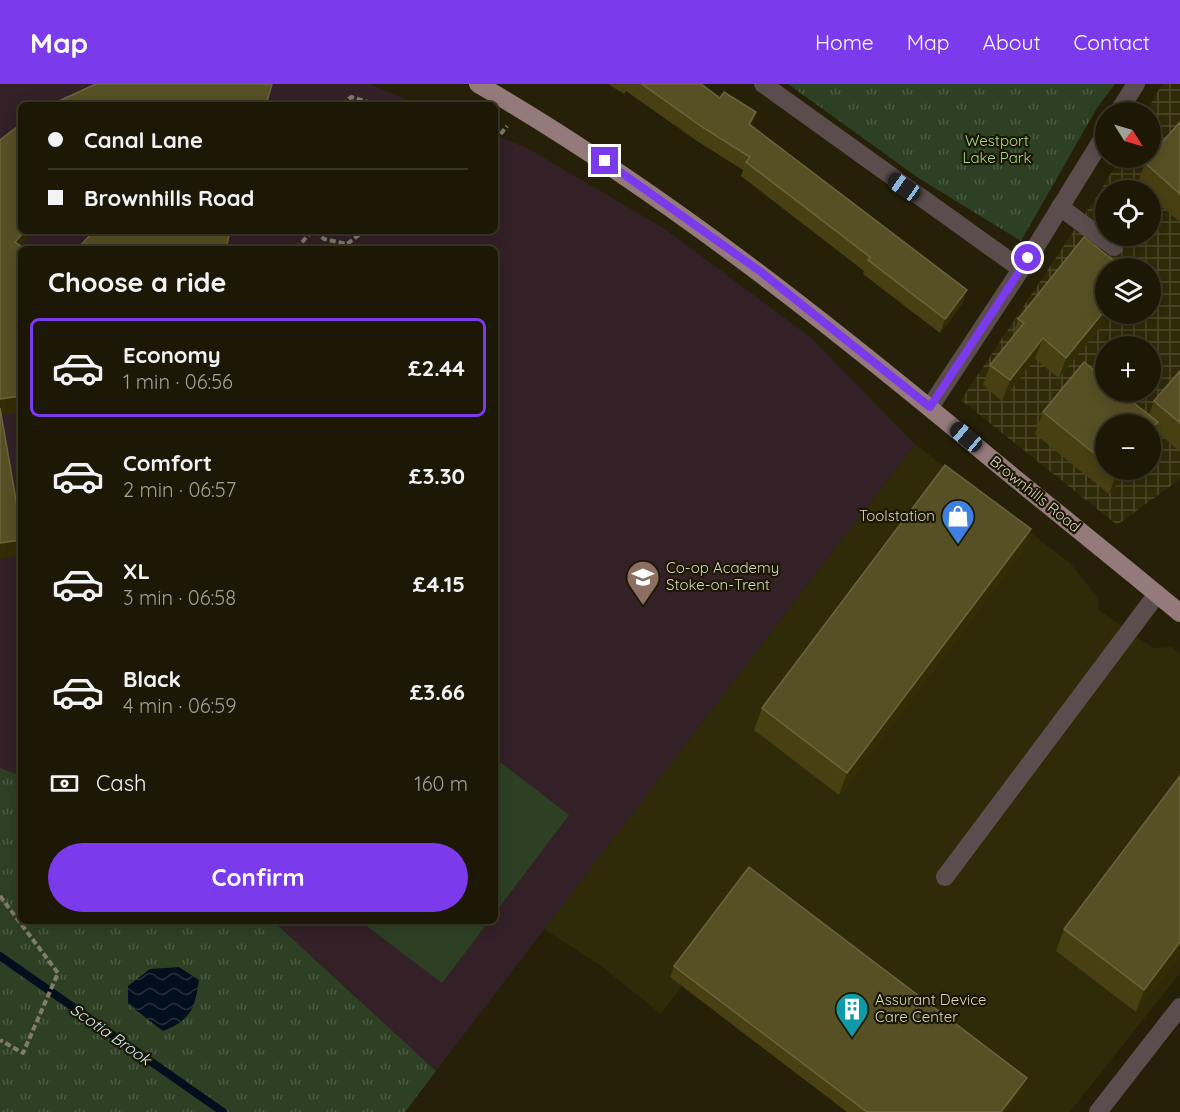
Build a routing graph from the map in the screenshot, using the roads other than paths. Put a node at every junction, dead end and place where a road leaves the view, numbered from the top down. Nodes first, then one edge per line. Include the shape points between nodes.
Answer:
1 (478, 84) edge
2 (763, 84) edge
3 (1136, 84) edge
4 (1124, 102) edge
5 (1095, 151) edge
6 (1060, 207) junction
7 (1114, 247) dead end
8 (1021, 269) junction
9 (930, 407) junction
10 (1157, 594) junction
11 (1180, 613) edge
12 (945, 877) dead end
13 (1180, 1007) edge
14 (1098, 1112) edge

1 - 9 main road, Brownhills Road via 566,135 644,187 761,272
2 - 8 street
3 - 4 street
5 - 6 street
6 - 7 street
6 - 8 street
8 - 9 street
9 - 10 main road, Brownhills Road
10 - 11 main road, Brownhills Road
10 - 12 street
13 - 14 street

